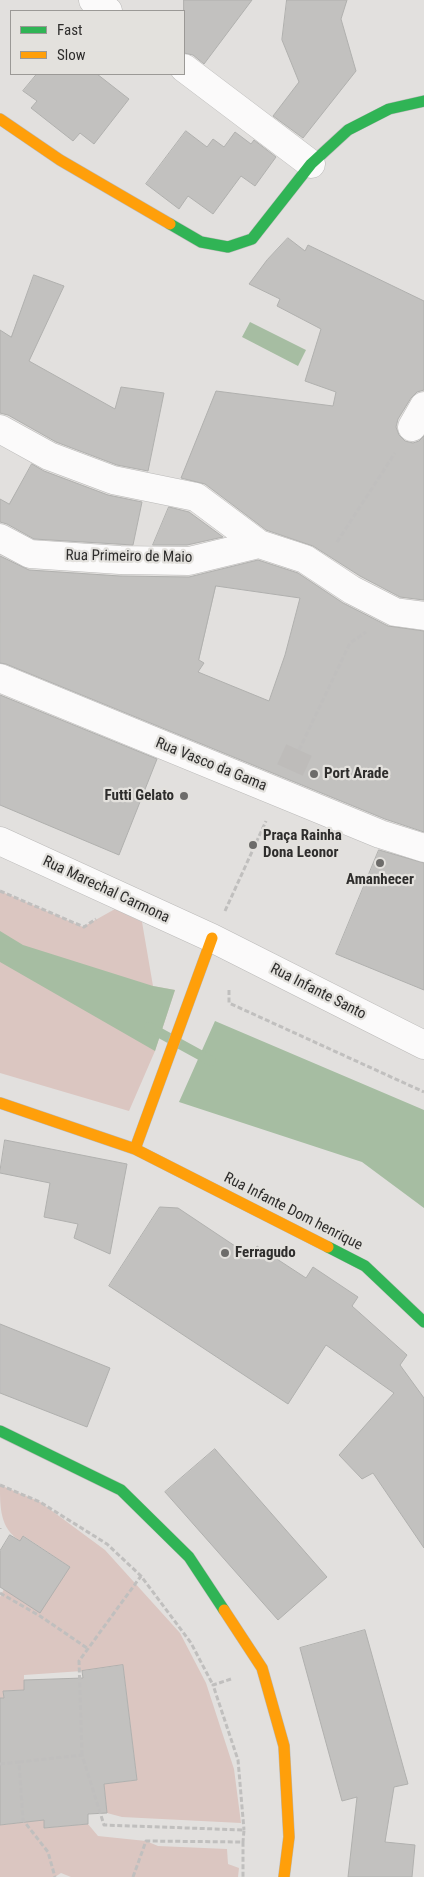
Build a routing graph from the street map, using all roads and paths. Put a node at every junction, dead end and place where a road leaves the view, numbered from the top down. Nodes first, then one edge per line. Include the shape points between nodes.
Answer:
1 (92, 0) edge
2 (107, 10) edge
3 (185, 69) edge
4 (424, 101) edge
5 (0, 119) edge
6 (311, 164) junction
7 (418, 416) edge
8 (0, 429) edge
9 (0, 538) edge
10 (259, 544) junction
11 (319, 568) junction
12 (395, 612) junction
13 (424, 616) edge
14 (0, 678) edge
15 (299, 750) tunnel mouth
16 (278, 793) junction
17 (0, 841) edge
18 (424, 848) edge
19 (0, 891) edge
20 (126, 900) junction
21 (212, 938) junction
22 (230, 986) dead end
23 (424, 1045) edge
24 (424, 1092) edge
25 (0, 1103) edge
26 (135, 1149) junction
27 (424, 1322) edge
28 (0, 1430) edge
29 (0, 1485) edge
30 (141, 1576) junction
31 (0, 1593) edge
32 (87, 1648) junction
33 (262, 1668) junction
34 (213, 1685) junction
35 (82, 1755) junction
36 (19, 1762) junction
37 (0, 1764) edge
38 (244, 1830) junction
39 (243, 1842) junction
40 (55, 1877) edge
41 (133, 1877) edge
42 (243, 1877) edge
43 (284, 1877) edge

1 - 2 street
3 - 6 street
4 - 6 street via 389,109 348,130
5 - 6 street via 60,160 202,242 228,247 252,239
7 - 11 path
8 - 10 street via 49,456 113,480 196,497
9 - 10 street, Rua Primeiro de Maio via 30,554 120,560 189,561
10 - 11 street via 305,559
11 - 12 street via 352,590
12 - 13 street
12 - 15 path via 350,643
14 - 16 street, Rua Vasco da Gama
16 - 18 street, Rua Vasco da Gama
16 - 21 path
17 - 20 street, Rua Marechal Carmona
19 - 20 path via 84,927
20 - 21 street, Rua Marechal Carmona
21 - 23 street, Rua Infante Santo
21 - 26 street
22 - 24 path via 229,1003
25 - 26 street, Rua Infante Dom henrique
26 - 27 street, Rua Infante Dom henrique via 366,1266
28 - 33 street via 121,1490 189,1557
29 - 30 path via 40,1502 107,1544
30 - 32 path
30 - 34 path via 191,1643
31 - 32 path
32 - 35 path via 79,1661
33 - 34 path
33 - 43 street via 284,1746 290,1837
34 - 38 path via 238,1760
35 - 36 path
35 - 38 path via 104,1825
36 - 37 path
36 - 40 path via 23,1820 48,1852
38 - 39 path
39 - 41 path via 146,1841
39 - 42 path

